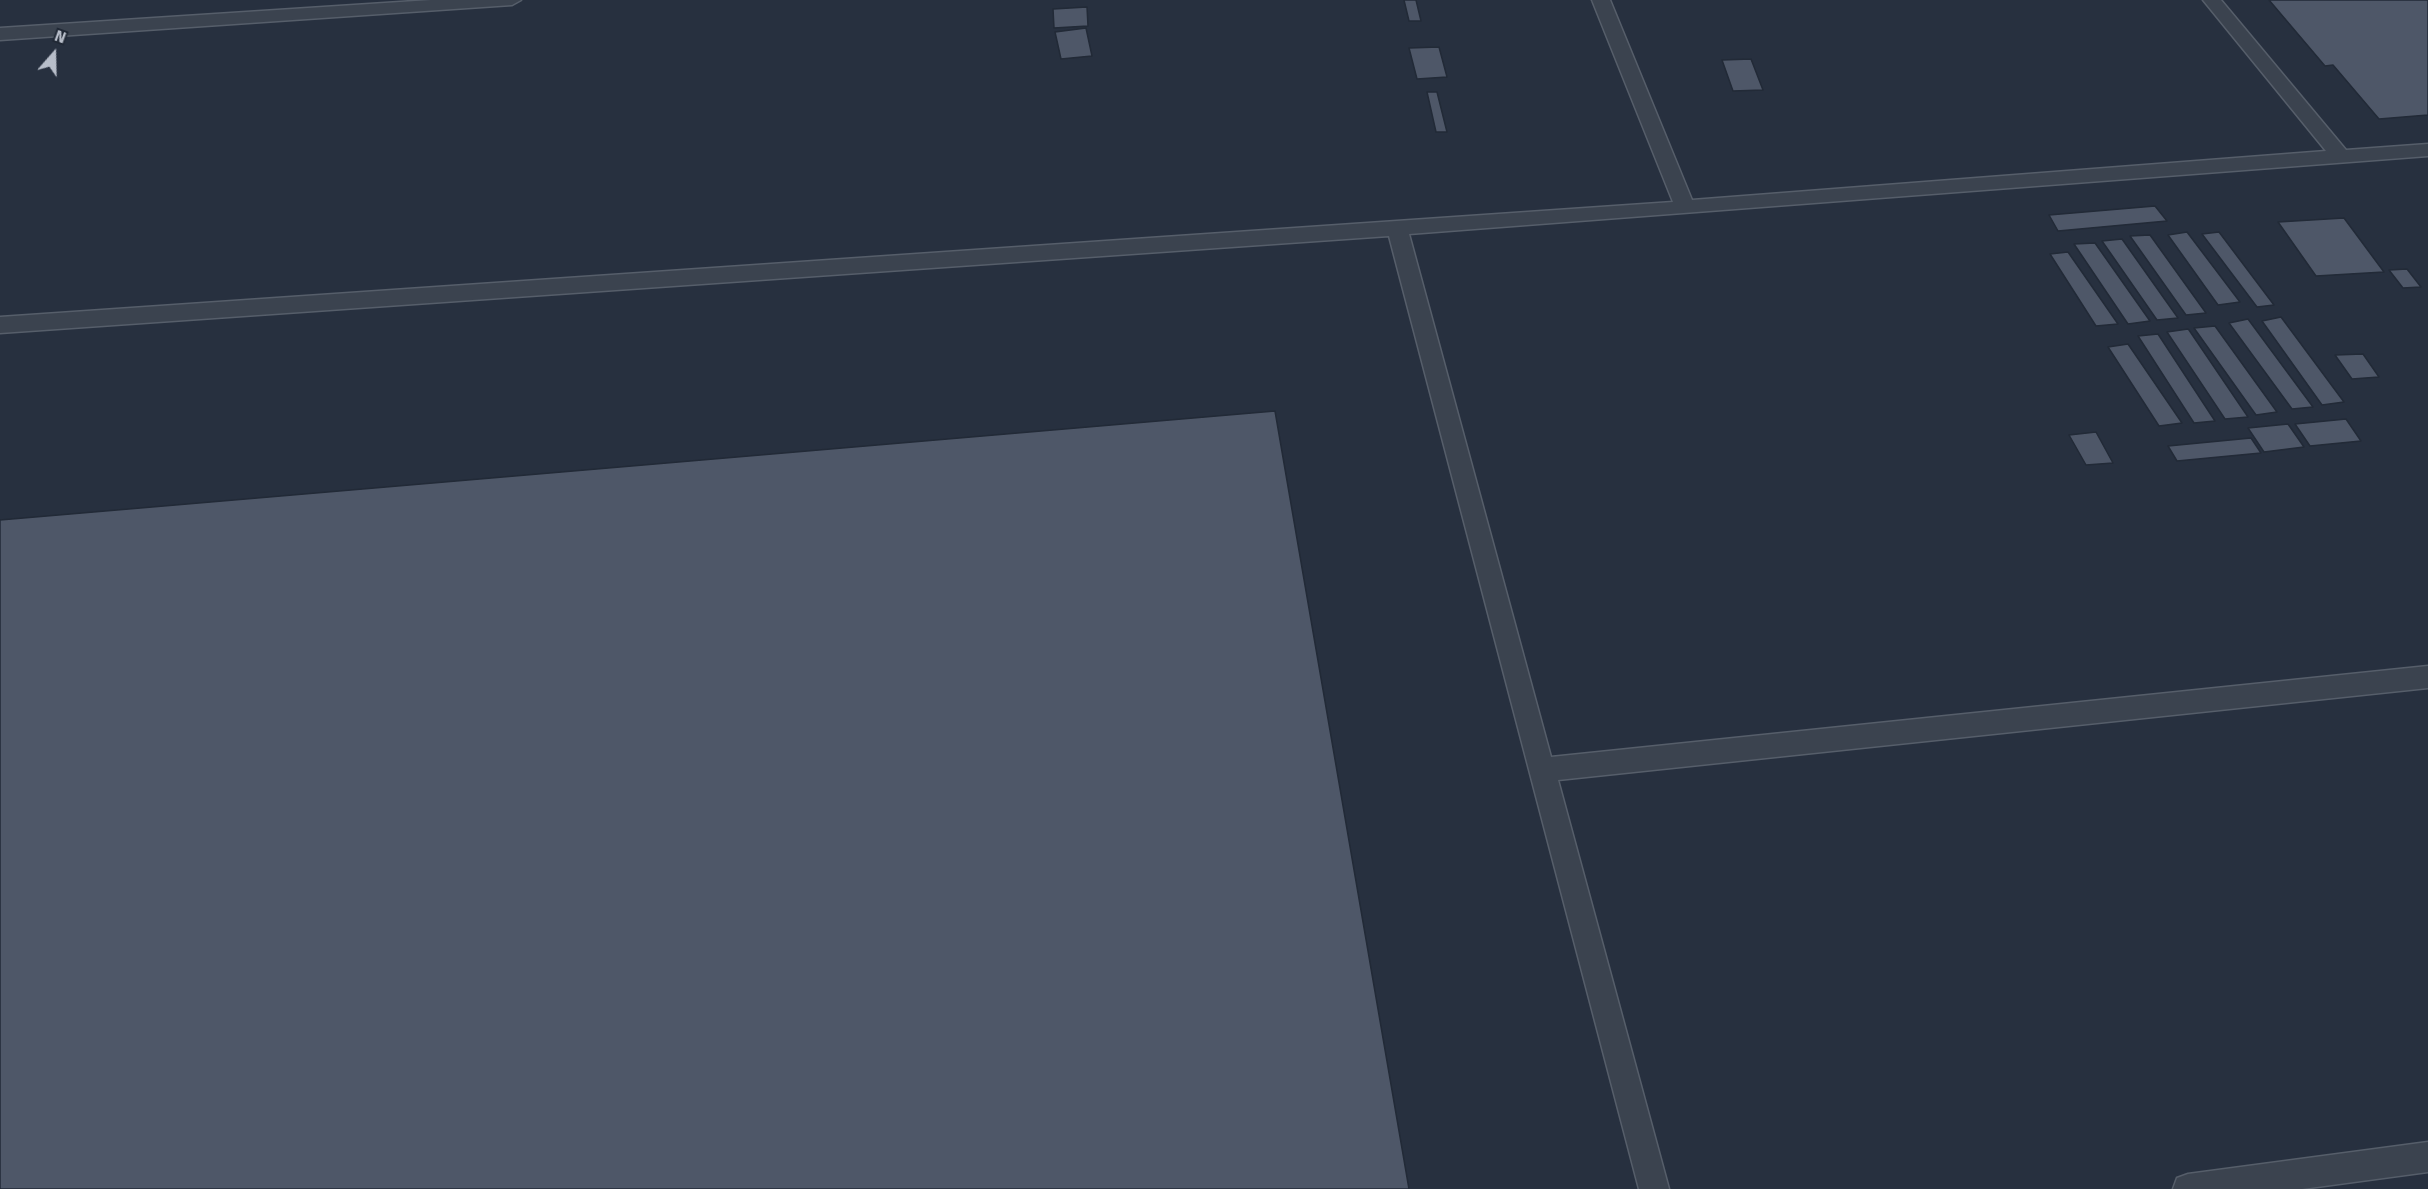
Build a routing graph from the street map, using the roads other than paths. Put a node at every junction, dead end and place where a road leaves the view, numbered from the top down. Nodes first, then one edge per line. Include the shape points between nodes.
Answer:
1 (512, 0) edge
2 (1600, 0) edge
3 (2212, 0) edge
4 (0, 34) edge
5 (2428, 150) edge
6 (2341, 157) junction
7 (1685, 208) junction
8 (1397, 228) junction
9 (0, 325) edge
10 (2428, 677) edge
11 (1542, 770) junction
12 (2428, 1157) edge
13 (1654, 1189) edge
14 (2188, 1189) edge

1 - 4 lane
2 - 7 lane
3 - 6 lane
5 - 6 lane
6 - 7 lane
7 - 8 lane
8 - 9 lane
8 - 11 lane
10 - 11 lane
11 - 13 lane
12 - 14 lane

